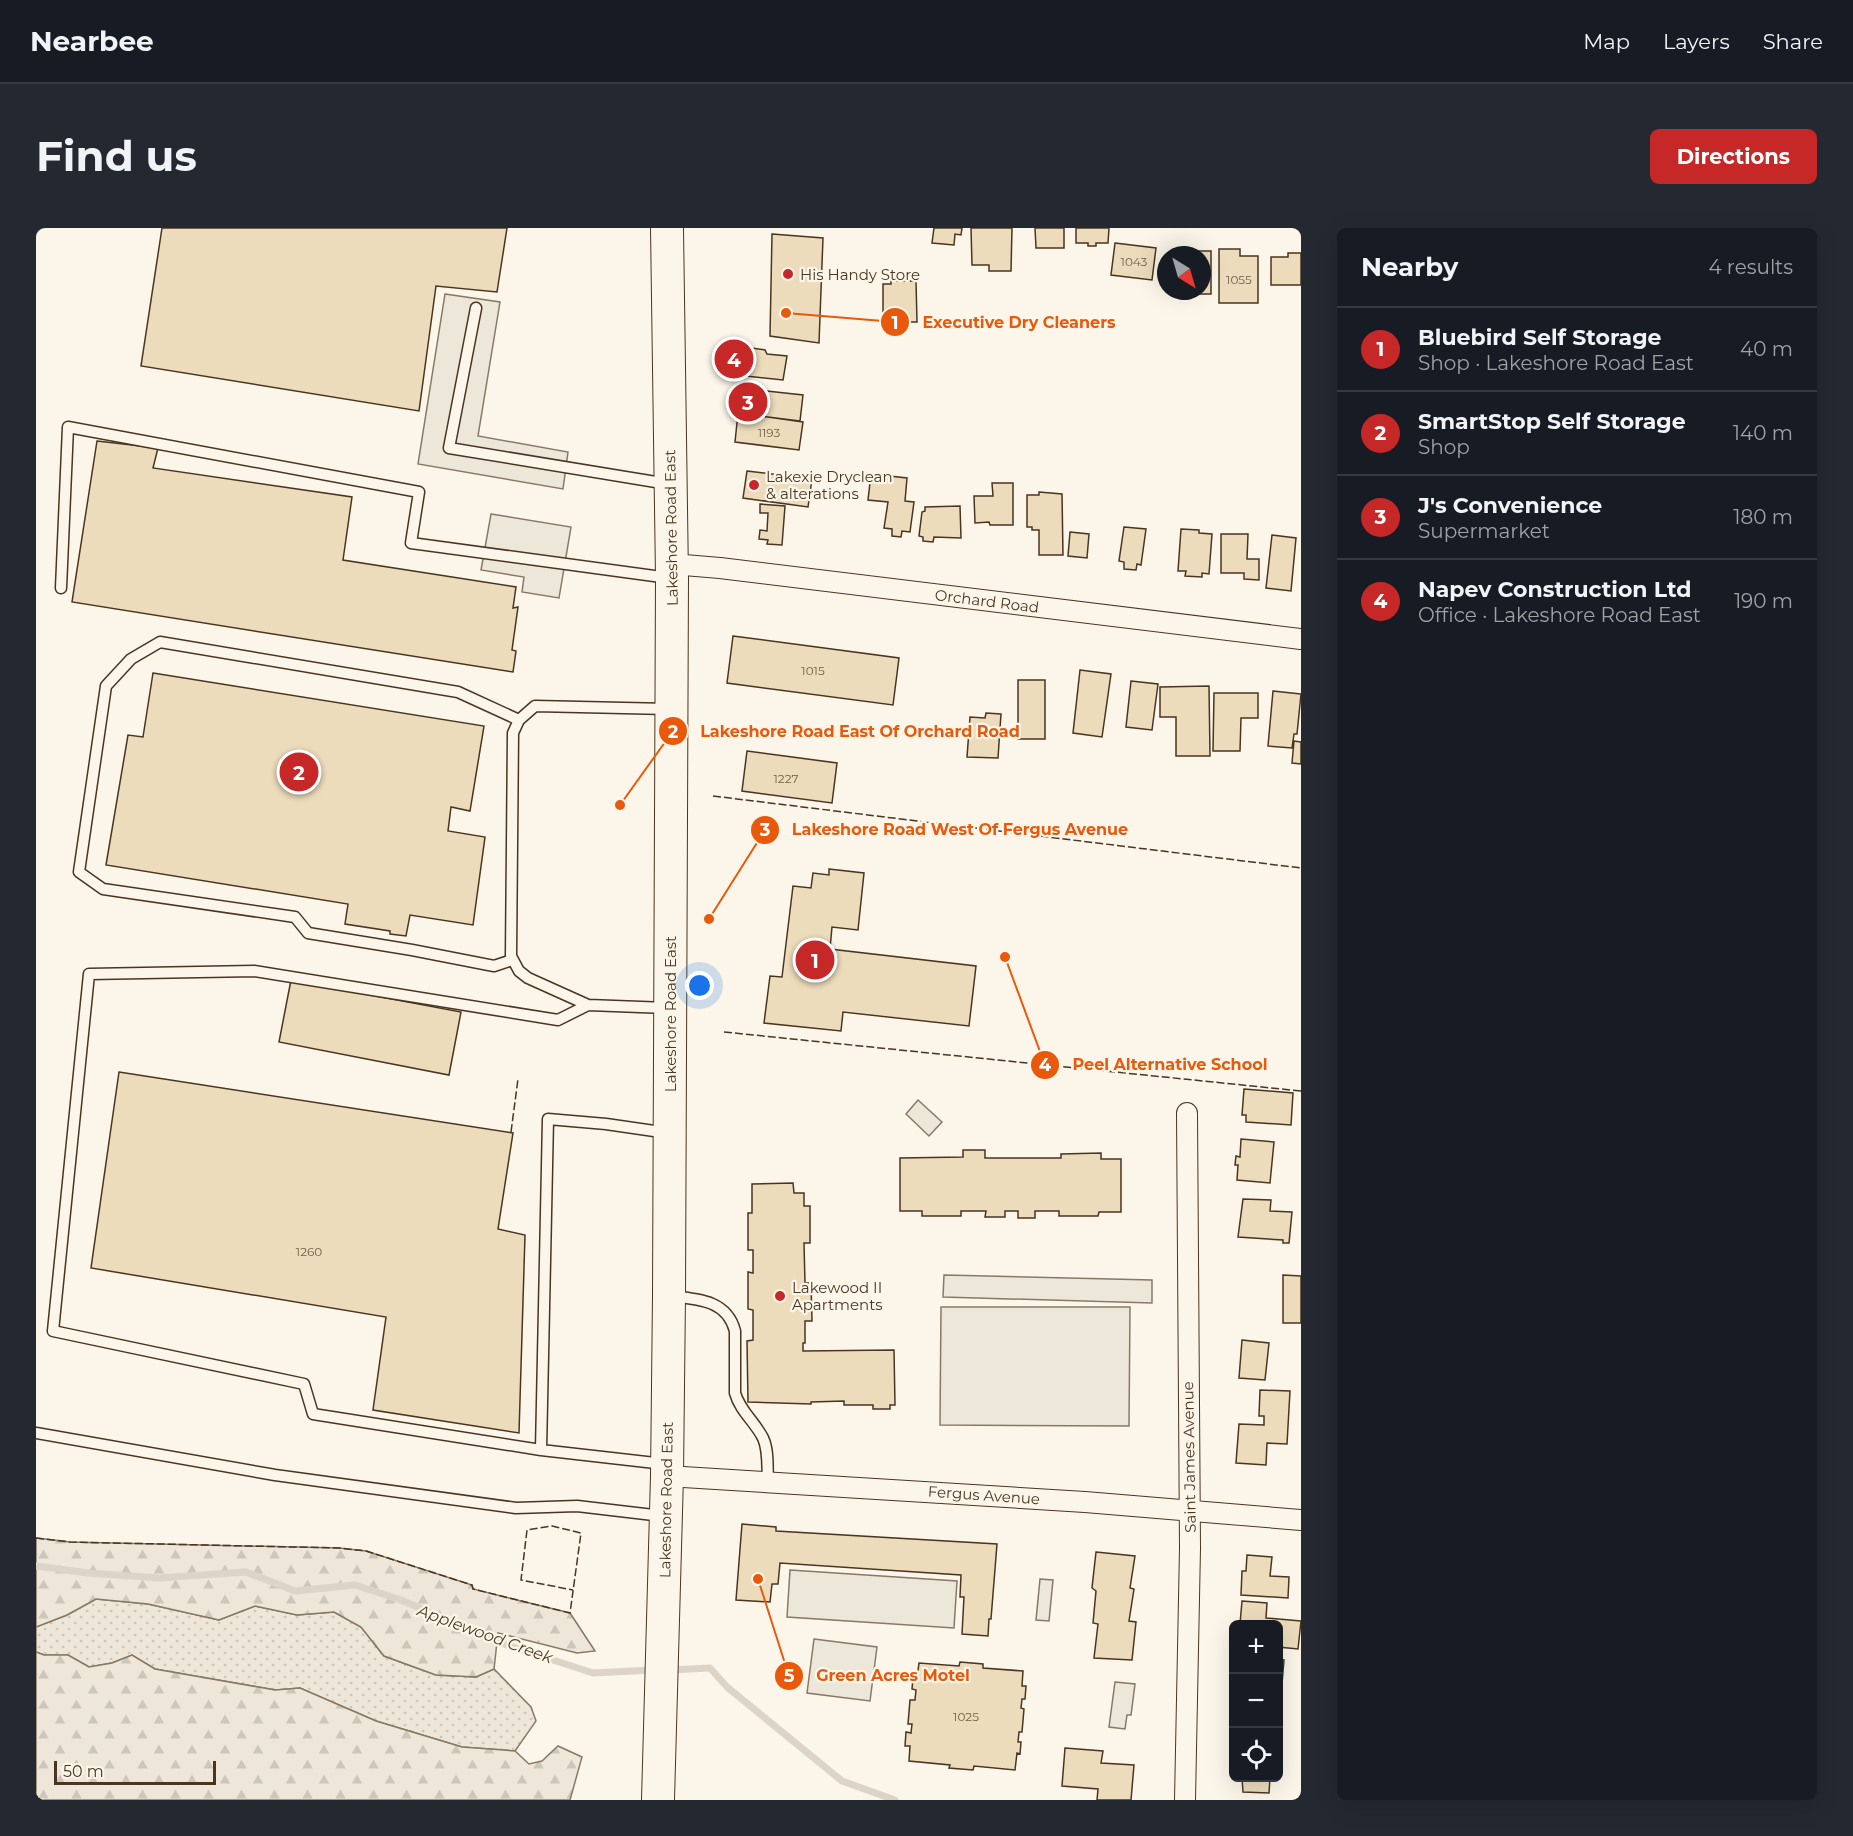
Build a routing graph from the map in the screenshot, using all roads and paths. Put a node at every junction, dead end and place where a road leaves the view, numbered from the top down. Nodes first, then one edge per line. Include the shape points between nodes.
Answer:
1 (667, 228) edge
2 (476, 308) dead end
3 (671, 484) junction
4 (672, 571) junction
5 (61, 588) dead end
6 (1301, 639) edge
7 (672, 709) junction
8 (519, 720) junction
9 (512, 960) junction
10 (588, 1005) junction
11 (670, 1008) junction
12 (1187, 1113) dead end
13 (670, 1133) junction
14 (669, 1296) junction
15 (36, 1433) edge
16 (541, 1450) junction
17 (667, 1470) junction
18 (768, 1482) junction
19 (1189, 1511) junction
20 (666, 1516) junction
21 (1301, 1520) edge
22 (658, 1800) edge
23 (1185, 1800) edge

1 - 3 main road, Lakeshore Road East
2 - 3 lane via 448,448
3 - 4 main road, Lakeshore Road East
4 - 5 lane via 411,543 419,492 68,427
4 - 6 street, Orchard Road via 720,568
4 - 7 main road, Lakeshore Road East
7 - 8 lane via 535,705
7 - 11 main road, Lakeshore Road East
8 - 9 lane via 513,733
8 - 9 lane via 458,692 160,642 130,659 106,686 79,872 103,889 295,917 308,933 494,966
9 - 10 lane via 528,978
10 - 11 lane
10 - 16 lane via 558,1020 254,971 89,974 53,1331 304,1384 313,1414
11 - 13 main road, Lakeshore Road East
12 - 19 street, Saint James Avenue
13 - 14 main road, Lakeshore Road East
13 - 16 lane via 548,1119
14 - 17 main road, Lakeshore Road East
14 - 18 lane via 713,1303 733,1324 735,1393 764,1439
15 - 20 lane via 275,1475 516,1508 589,1507
16 - 17 lane
17 - 18 street, Fergus Avenue
17 - 20 main road, Lakeshore Road East
18 - 19 street, Fergus Avenue
19 - 21 street, Fergus Avenue
19 - 23 street, Saint James Avenue
20 - 22 main road, Lakeshore Road East

